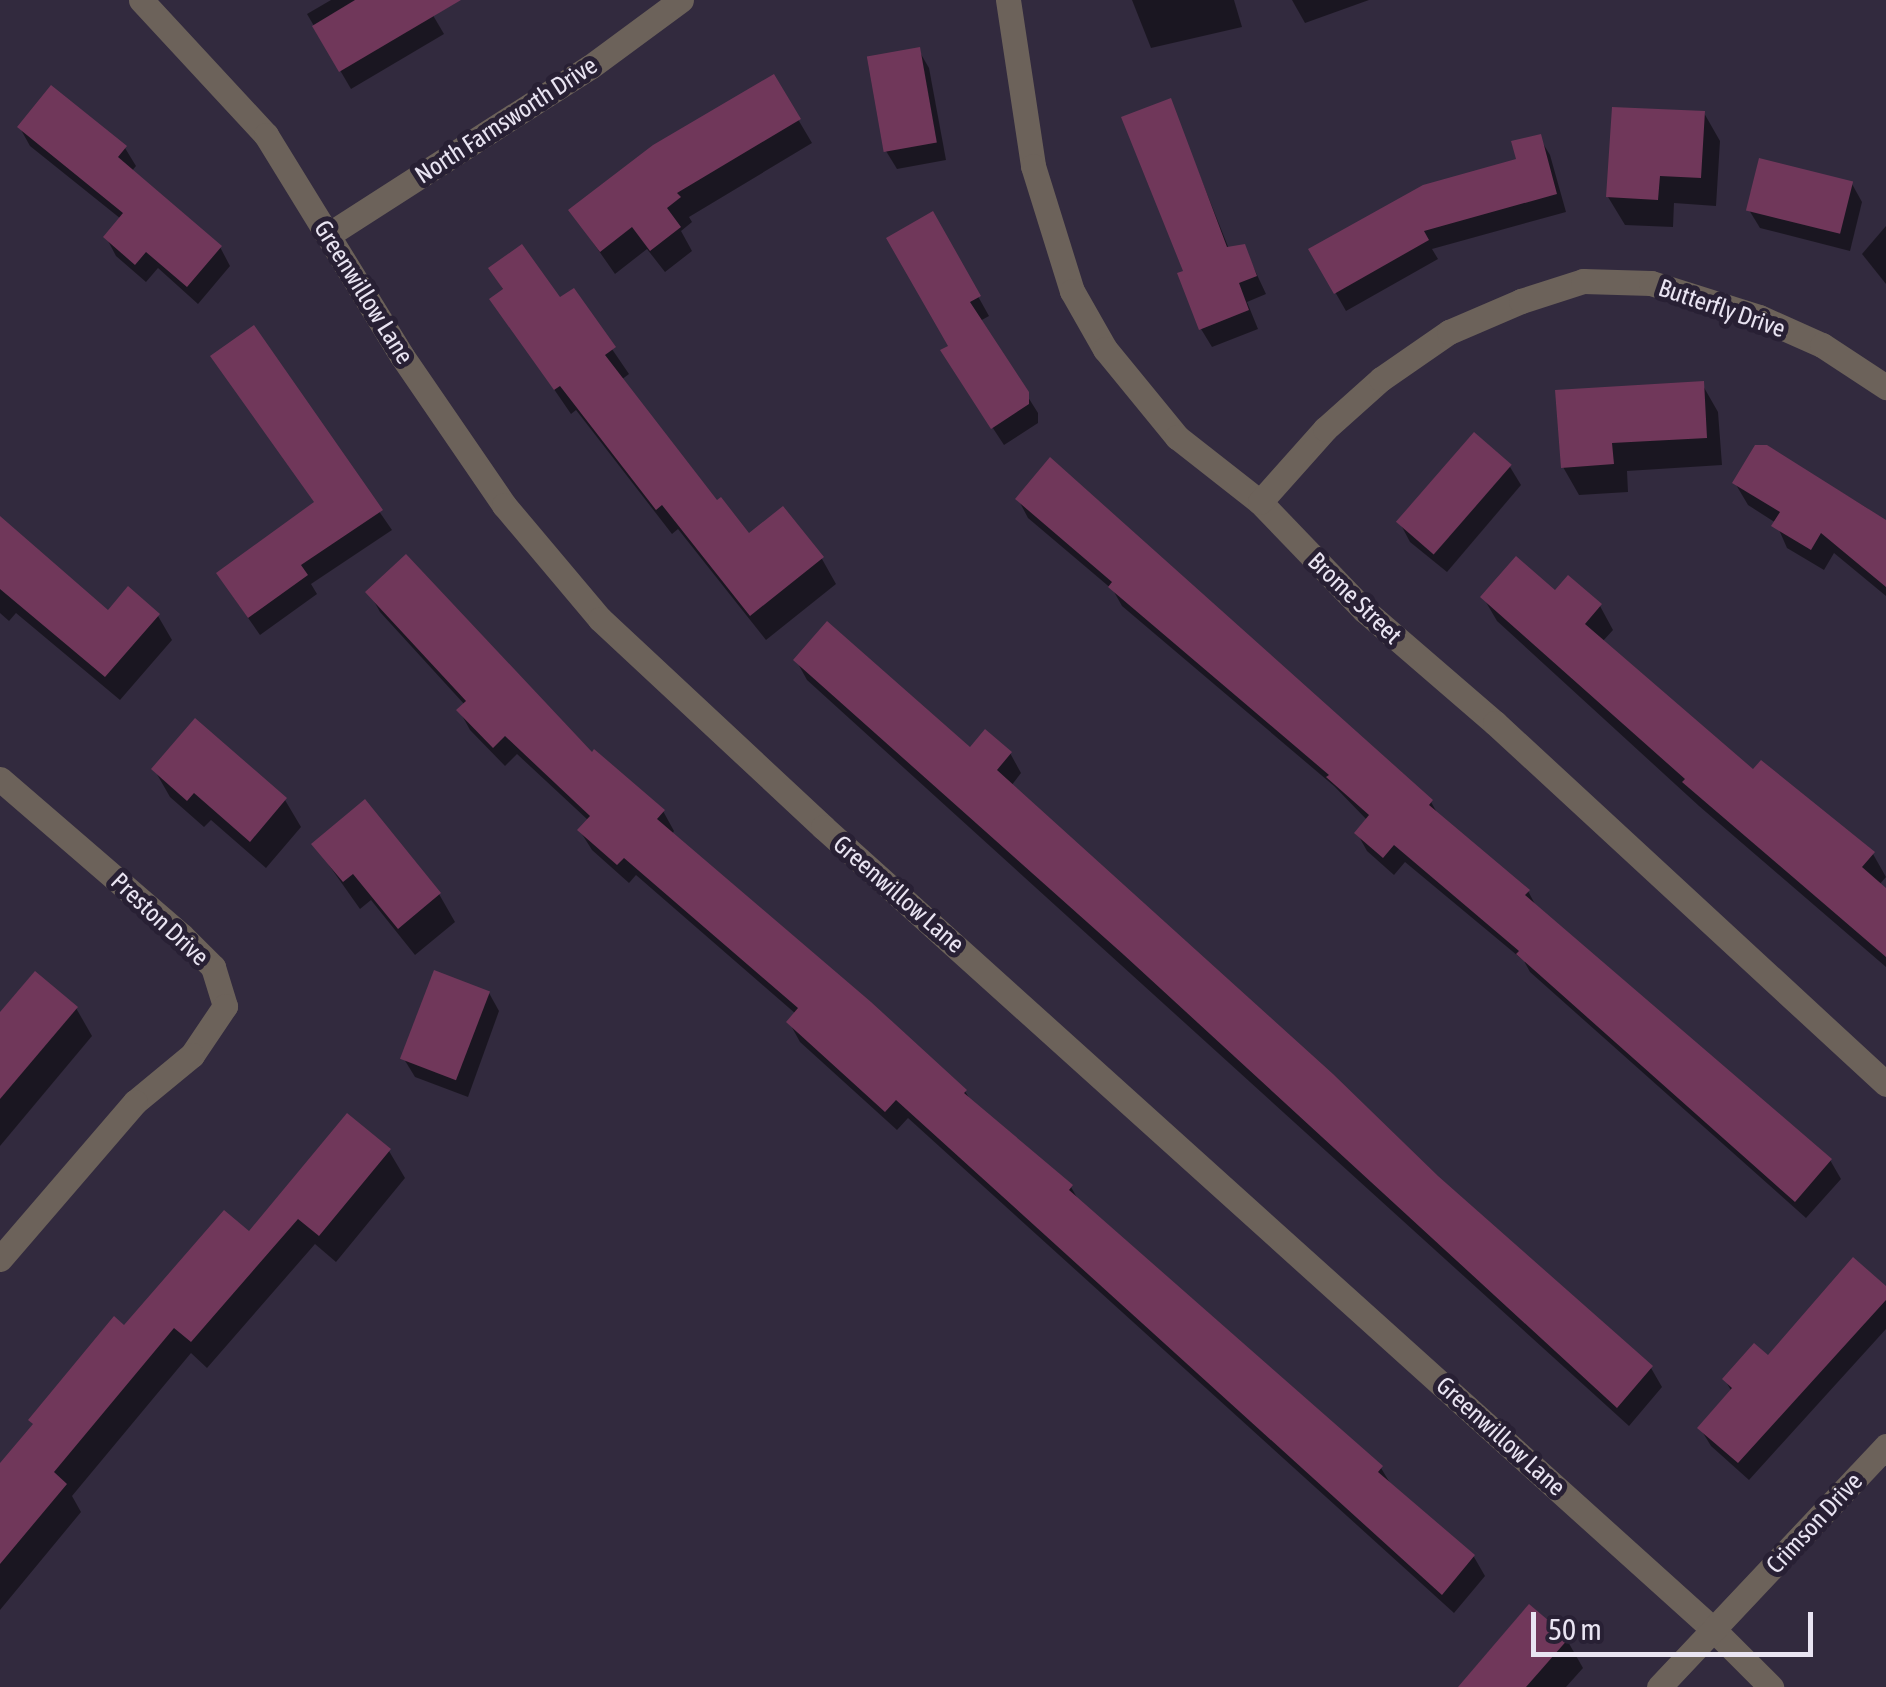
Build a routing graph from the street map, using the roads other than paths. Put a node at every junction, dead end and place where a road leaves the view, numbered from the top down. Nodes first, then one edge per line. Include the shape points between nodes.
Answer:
1 (141, 0) edge
2 (681, 0) edge
3 (1008, 0) edge
4 (328, 234) junction
5 (1886, 388) edge
6 (1260, 502) junction
7 (0, 780) edge
8 (1886, 1084) edge
9 (0, 1260) edge
10 (1886, 1446) edge
11 (1714, 1630) junction
12 (1660, 1687) edge
13 (1771, 1687) edge

1 - 4 street, Greenwillow Lane via 266,135
2 - 4 street, North Farnsworth Drive via 590,67
3 - 6 street, Brome Street via 1032,166 1072,292 1105,349 1177,437
4 - 11 street, Greenwillow Lane via 504,506 600,619
5 - 6 street, Butterfly Drive via 1822,345 1759,317 1652,282 1583,281 1449,332 1325,429
6 - 8 street, Brome Street via 1364,610
7 - 9 street, Preston Drive via 213,967 225,1006 192,1055 135,1102
10 - 11 street, Crimson Drive
11 - 12 street, Crimson Drive
11 - 13 street, Greenwillow Lane

